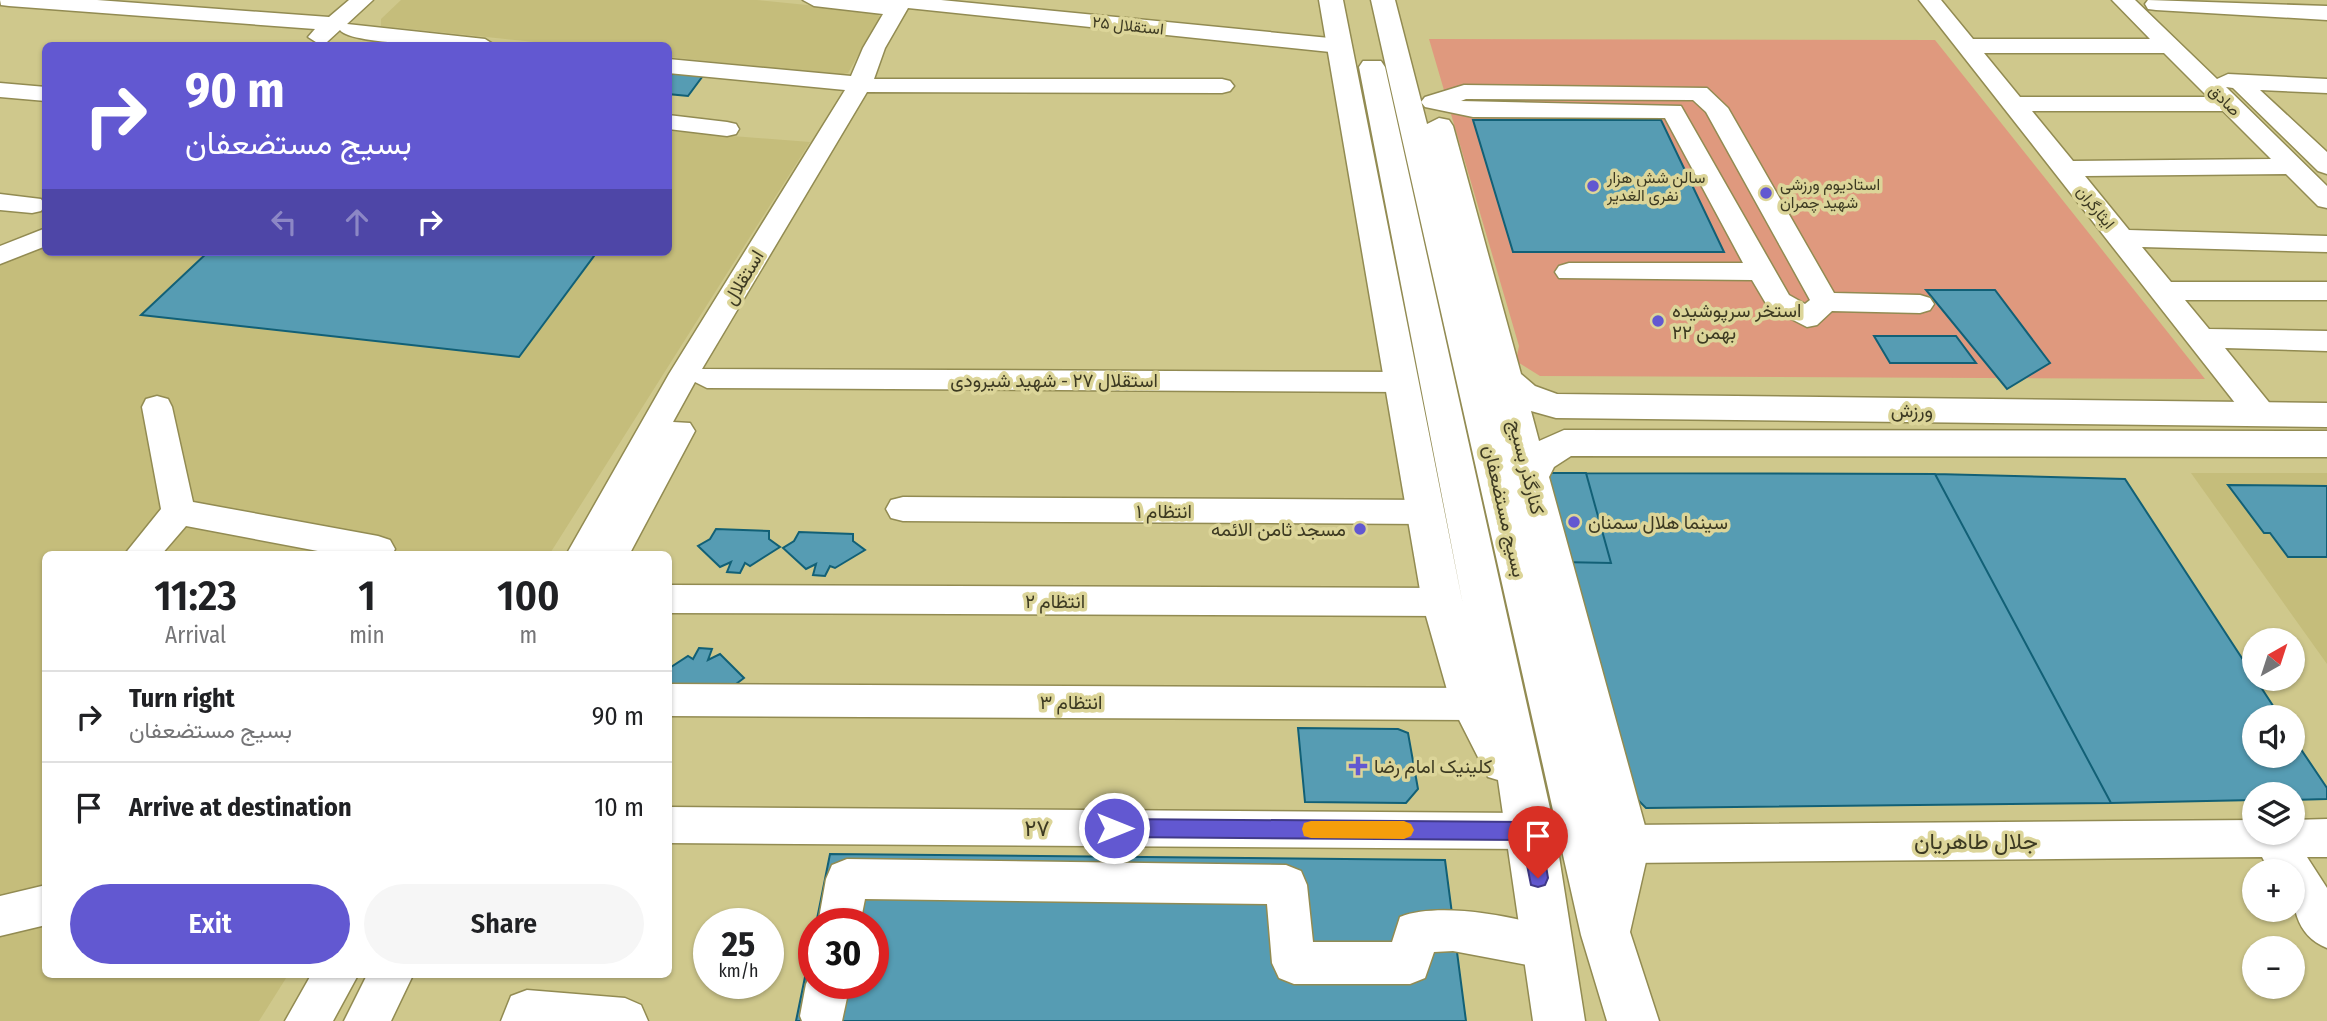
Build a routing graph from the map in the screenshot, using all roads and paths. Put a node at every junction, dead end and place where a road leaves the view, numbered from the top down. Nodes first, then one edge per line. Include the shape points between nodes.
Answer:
1 (9, 0) edge
2 (362, 0) edge
3 (385, 0) edge
4 (814, 0) edge
5 (1331, 0) edge
6 (1358, 0) edge
7 (1383, 0) edge
8 (1406, 0) edge
9 (1930, 0) edge
10 (2123, 0) edge
11 (2154, 2) edge
12 (908, 3) edge
13 (2327, 13) edge
14 (339, 33) edge
15 (318, 42) edge
16 (462, 42) edge
17 (1339, 46) junction
18 (1967, 46) junction
19 (2170, 46) junction
20 (672, 66) edge
21 (2205, 81) junction
22 (2238, 81) junction
23 (866, 85) junction
24 (1222, 86) dead end
25 (2327, 86) edge
26 (0, 90) edge
27 (1699, 93) junction
28 (42, 94) edge
29 (1433, 102) junction
30 (2014, 104) junction
31 (2229, 104) junction
32 (1673, 111) junction
33 (1369, 120) junction
34 (672, 122) edge
35 (727, 129) dead end
36 (2292, 166) junction
37 (2327, 166) edge
38 (2066, 169) junction
39 (2327, 200) edge
40 (0, 202) edge
41 (39, 213) edge
42 (785, 223) junction
43 (42, 238) edge
44 (2120, 238) junction
45 (0, 240) edge
46 (2327, 244) edge
47 (0, 256) edge
48 (1762, 271) junction
49 (1569, 272) dead end
50 (2163, 291) junction
51 (2327, 291) edge
52 (1825, 302) junction
53 (1920, 304) dead end
54 (2201, 338) junction
55 (2327, 341) edge
56 (1490, 358) junction
57 (707, 378) junction
58 (1402, 382) junction
59 (157, 407) dead end
60 (2261, 414) junction
61 (2327, 415) edge
62 (2327, 444) edge
63 (1530, 478) junction
64 (903, 509) dead end
65 (178, 512) junction
66 (1426, 512) junction
67 (378, 549) dead end
68 (144, 551) edge
69 (585, 551) edge
70 (614, 551) edge
71 (672, 599) edge
72 (1442, 602) junction
73 (672, 700) edge
74 (1473, 704) junction
75 (672, 825) edge
76 (1531, 831) junction
77 (2305, 838) edge
78 (2327, 838) edge
79 (2242, 839) edge
80 (1626, 844) junction
81 (2277, 845) edge
82 (42, 906) edge
83 (842, 908) edge
84 (0, 916) edge
85 (2327, 926) edge
86 (1606, 934) junction
87 (1548, 948) junction
88 (334, 978) edge
89 (389, 978) edge
90 (308, 1021) edge
91 (367, 1021) edge
92 (524, 1021) edge
93 (625, 1021) edge
94 (1559, 1021) edge
95 (1633, 1021) edge

1 - 14 street
2 - 14 street
3 - 14 street
4 - 12 street, استقلال ۲۵
5 - 17 main road
6 - 33 main road, بسیج مستضعفان
7 - 56 main road, بسیج مستضعفان
8 - 29 main road, کنارگذر بسیج
9 - 18 street, ایثارگران
10 - 19 street, صادق
11 - 13 street
11 - 22 street, صادق
12 - 17 street, استقلال ۲۵
12 - 23 street, استقلال
12 - 23 street, استقلال via 869,48
14 - 15 street
14 - 16 street via 404,32
17 - 33 main road
18 - 19 street
18 - 30 street, ایثارگران
19 - 21 street, صادق
20 - 23 street
21 - 22 street
21 - 31 street, صادق
22 - 25 street
22 - 37 street, صادق
23 - 24 street
23 - 42 street, استقلال
26 - 28 street
27 - 29 street via 1464,92
27 - 32 street
27 - 52 street via 1716,108
29 - 32 street via 1473,110
29 - 56 main road, کنارگذر بسیج
30 - 31 street
30 - 38 street, ایثارگران
31 - 36 street, صادق
32 - 48 street
33 - 58 main road
33 - 76 main road, بسیج مستضعفان
34 - 35 street
36 - 38 street
36 - 39 street, صادق
38 - 44 street, ایثارگران
40 - 41 street
41 - 45 street
42 - 57 street, استقلال
42 - 69 street, استقلال via 684,374
43 - 47 street
44 - 46 street
44 - 50 street, ایثارگران
48 - 49 street
48 - 52 street via 1778,301 1807,318
50 - 51 street
50 - 54 street, ایثارگران
52 - 53 street
54 - 55 street
54 - 60 street, ایثارگران
56 - 60 main road, ورزش via 1522,395 1556,406
56 - 63 main road, کنارگذر بسیج
56 - 86 main road, بسیج مستضعفان
57 - 58 street, استقلال ۲۷ - شهید شیرودی
57 - 70 street, استقلال
58 - 66 main road
59 - 65 street
60 - 61 main road, ورزش
62 - 63 main road, ورزش via 1564,443 1540,458
63 - 80 main road, کنارگذر بسیج
64 - 66 street, انتظام ۱
65 - 67 street
65 - 68 street
66 - 72 main road
71 - 72 street, انتظام ۲
72 - 74 main road
73 - 74 street, انتظام ۳
74 - 76 main road via 1511,774
75 - 76 street, ۲۷
76 - 87 main road, بسیج مستضعفان
77 - 78 street, جلال طاهریان
79 - 80 street, جلال طاهریان
80 - 86 main road, کنارگذر بسیج
81 - 85 street
82 - 84 street
83 - 87 street via 847,879 1286,886 1294,963 1410,963 1415,932 1453,930
86 - 95 main road, بسیج مستضعفان
87 - 94 main road, بسیج مستضعفان
88 - 90 street
89 - 91 street
92 - 93 street via 527,1012

